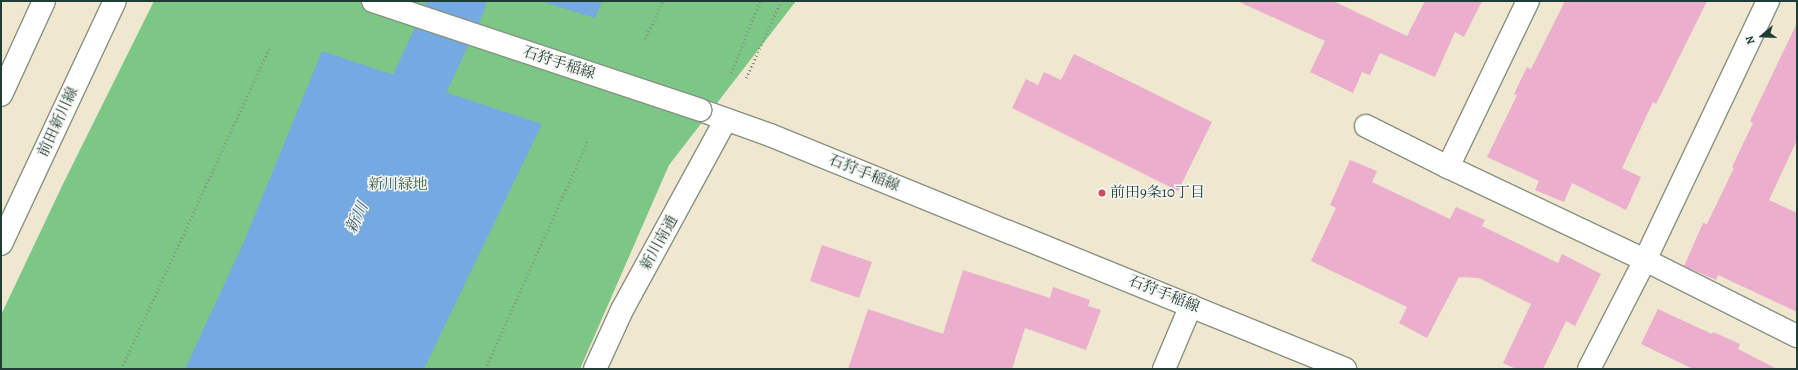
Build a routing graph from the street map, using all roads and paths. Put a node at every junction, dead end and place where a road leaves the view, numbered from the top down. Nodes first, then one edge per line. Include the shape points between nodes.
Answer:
1 (44, 1) edge
2 (115, 1) edge
3 (373, 1) edge
4 (663, 1) edge
5 (760, 1) edge
6 (781, 1) edge
7 (1528, 1) edge
8 (1768, 1) edge
9 (645, 39) dead end
10 (269, 48) dead end
11 (731, 73) dead end
12 (746, 78) dead end
13 (1, 95) edge
14 (726, 119) junction
15 (1366, 126) dead end
16 (588, 140) dead end
17 (1448, 167) junction
18 (1, 244) edge
19 (1645, 260) junction
20 (1191, 305) junction
21 (1797, 336) edge
22 (121, 369) edge
23 (485, 369) edge
24 (595, 369) edge
25 (1164, 369) edge
26 (1345, 369) edge
27 (1589, 369) edge

1 - 13 street
2 - 18 street, 前田新川線
3 - 14 street, 石狩手稲線, bridge
4 - 9 path
5 - 11 path
6 - 12 path
7 - 17 street
8 - 19 street
10 - 22 path
14 - 20 street, 石狩手稲線
14 - 24 street, 新川南通 via 622,310
15 - 17 street
16 - 23 path
17 - 19 street
19 - 21 street
19 - 27 street
20 - 25 street
20 - 26 street, 石狩手稲線

